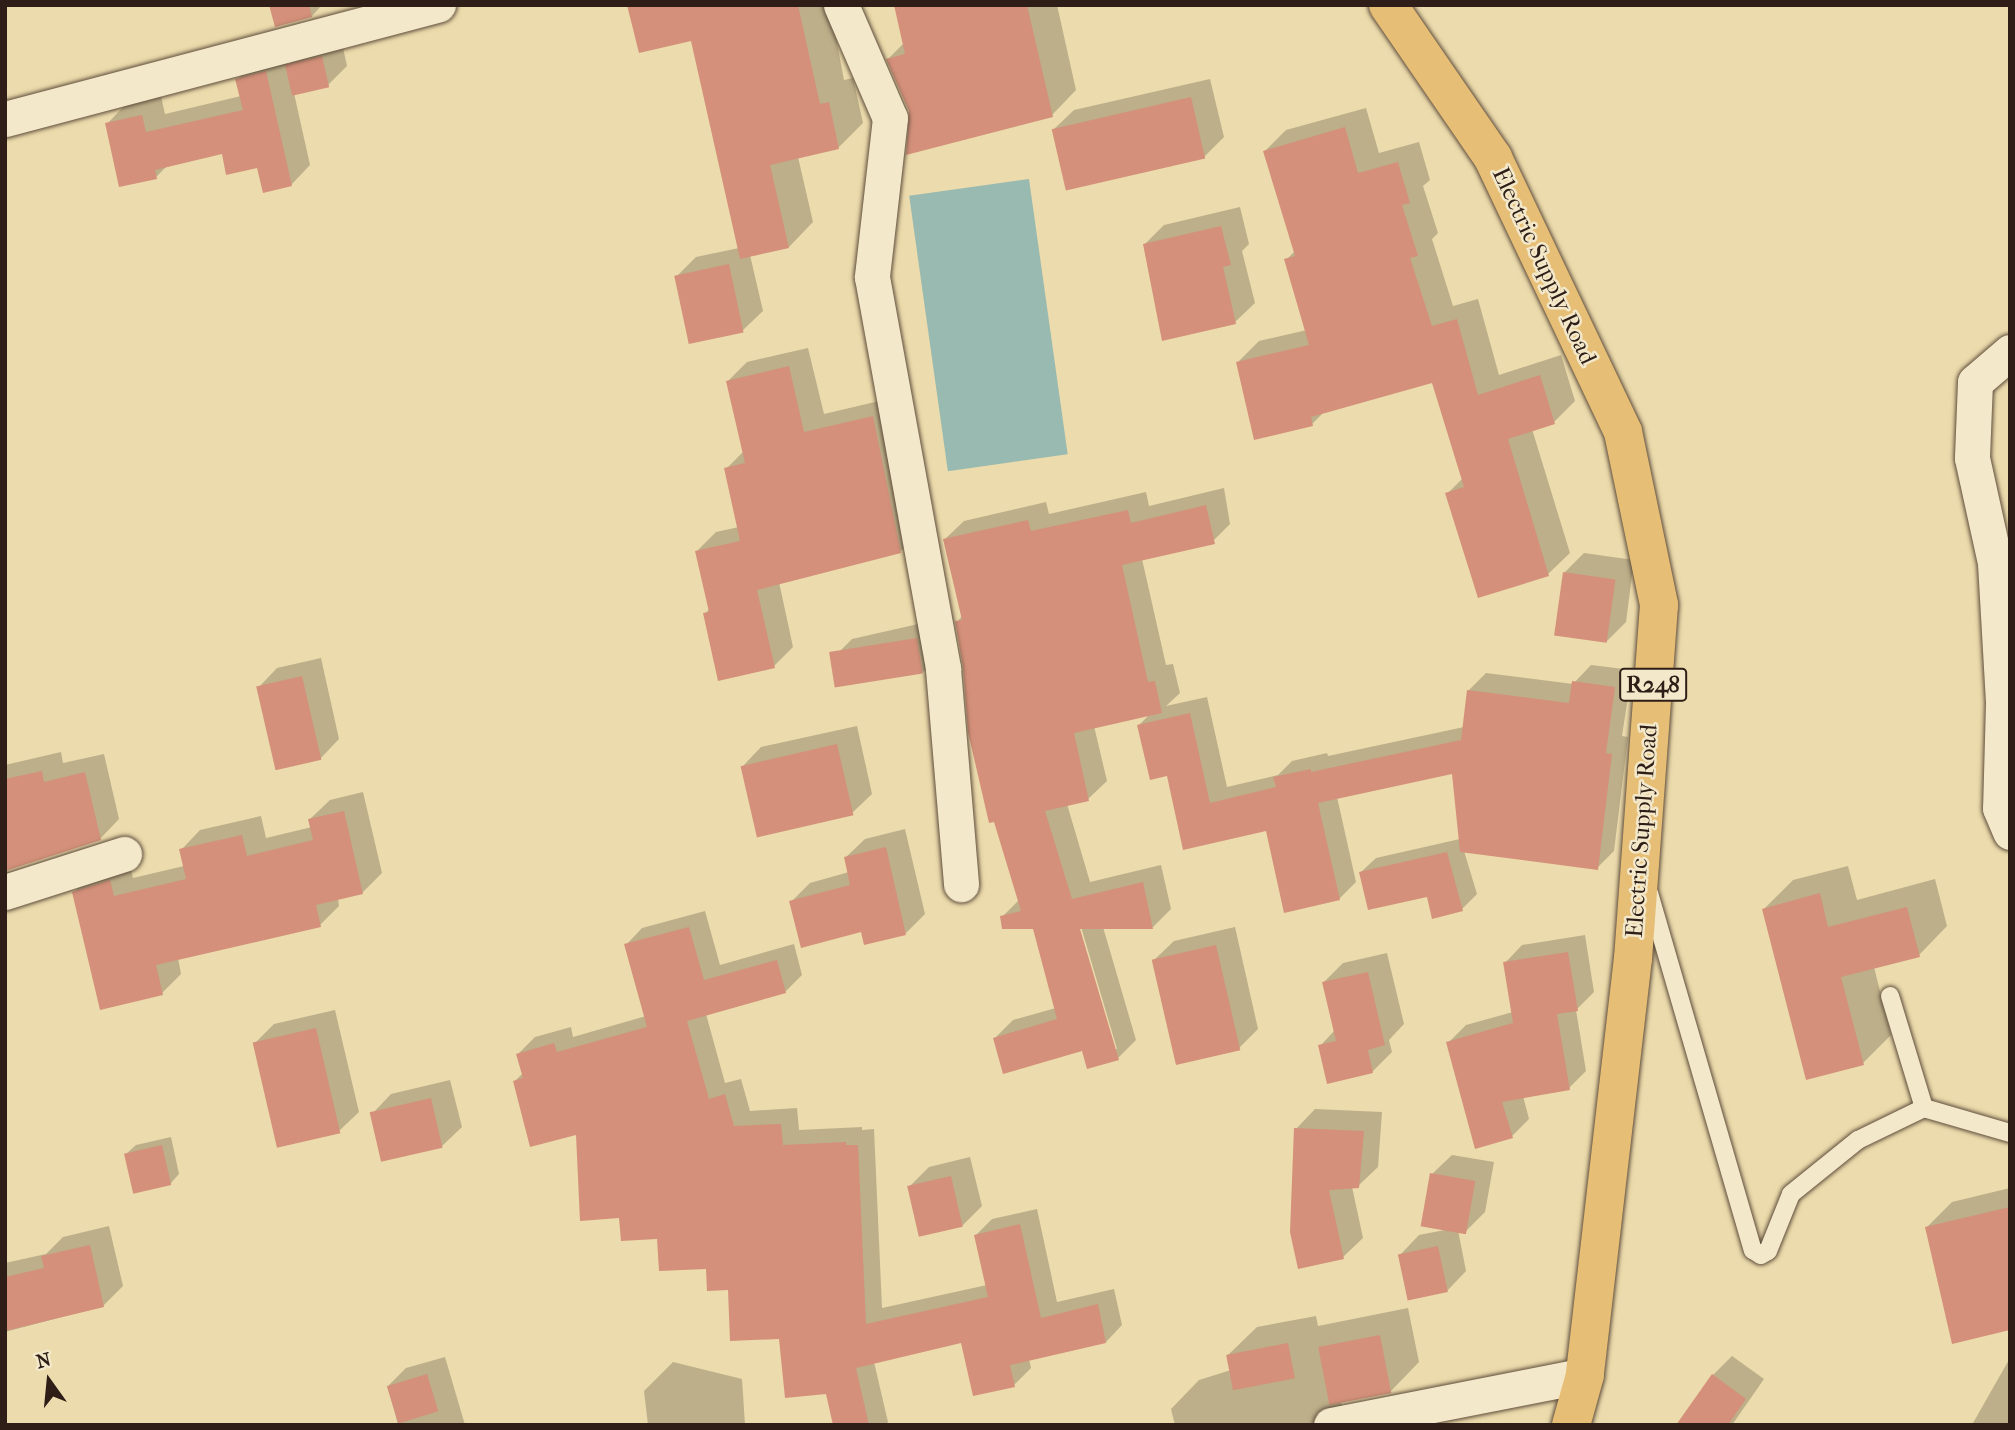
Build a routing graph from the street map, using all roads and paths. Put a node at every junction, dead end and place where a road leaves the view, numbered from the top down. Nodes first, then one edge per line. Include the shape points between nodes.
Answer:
1 (438, 5) edge
2 (841, 5) edge
3 (1388, 5) edge
4 (5, 119) edge
5 (2010, 352) edge
6 (2010, 832) edge
7 (124, 854) dead end
8 (1640, 862) junction
9 (961, 884) dead end
10 (5, 892) edge
11 (1890, 996) dead end
12 (1924, 1108) junction
13 (2010, 1133) edge
14 (1585, 1375) junction
15 (1331, 1425) edge
16 (1571, 1425) edge

1 - 4 street
2 - 9 street via 890,118 873,277 943,669
3 - 8 main road, Electric Supply Road / R248 via 1493,159 1623,432 1659,605
5 - 6 street via 1975,382 1972,458 1995,563 2003,703 2000,808
7 - 10 street
8 - 12 lane via 1753,1250 1761,1255 1768,1251 1791,1194 1858,1140
8 - 14 main road, Electric Supply Road / R248
11 - 12 lane
12 - 13 lane
14 - 15 street
14 - 16 main road, Electric Supply Road / R248

